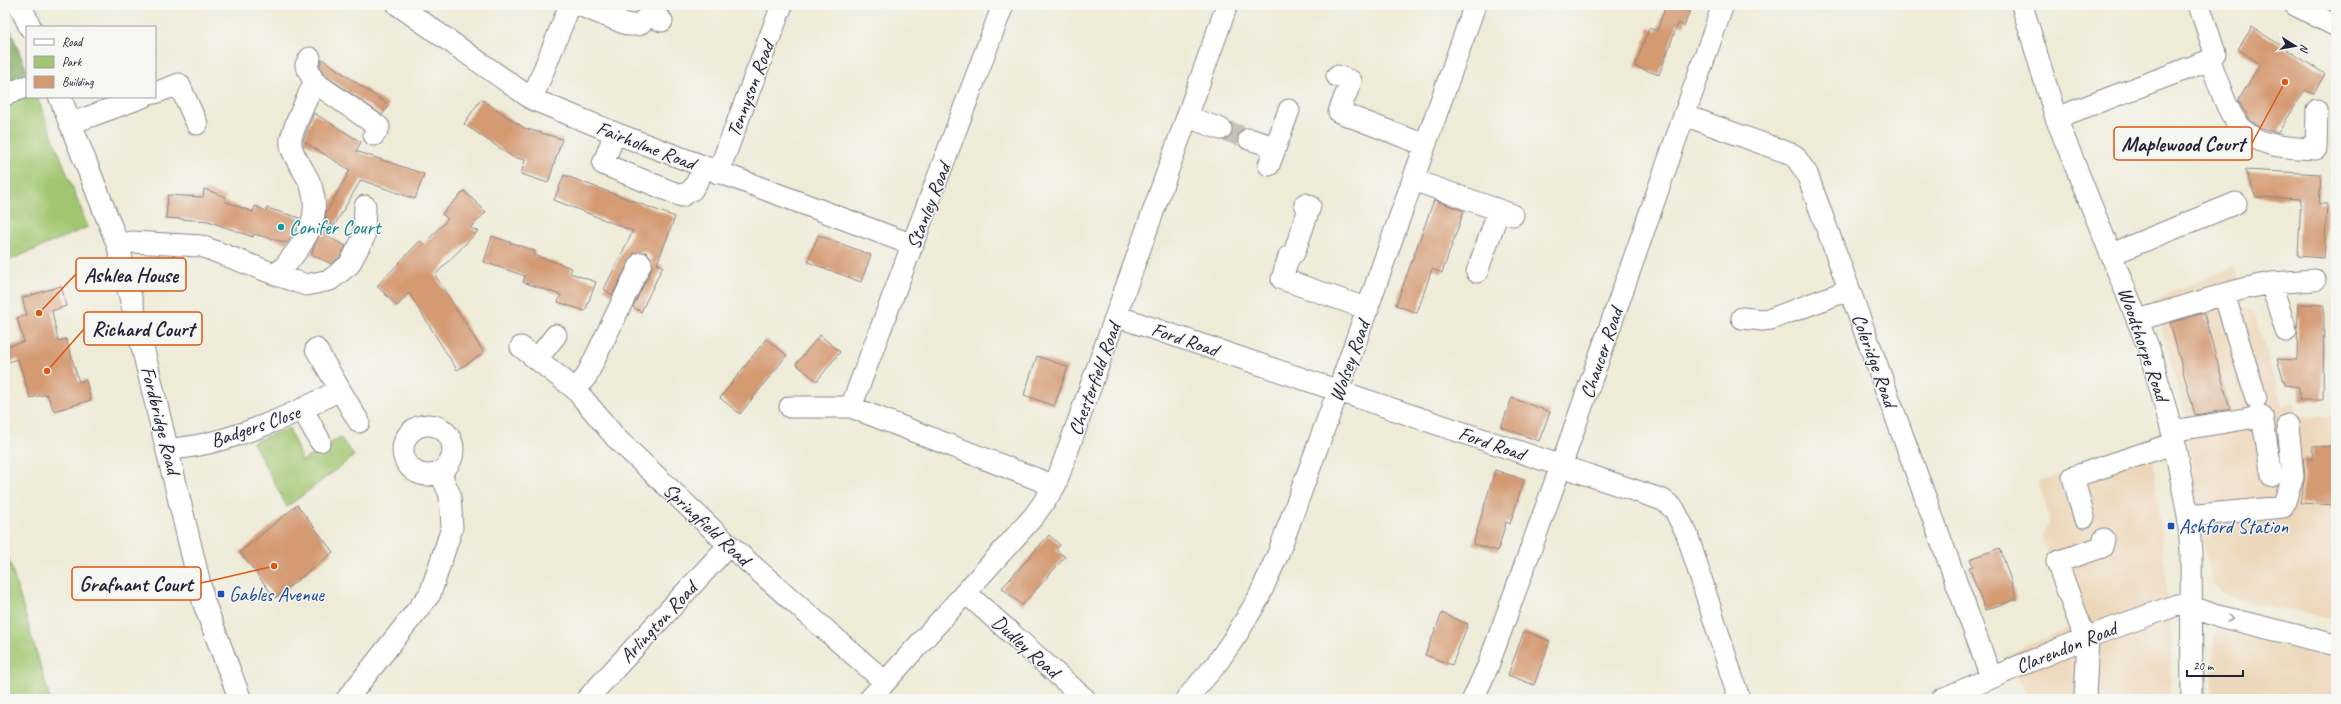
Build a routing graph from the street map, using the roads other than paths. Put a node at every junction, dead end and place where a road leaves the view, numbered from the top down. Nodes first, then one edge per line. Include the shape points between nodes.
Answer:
1 (20, 5) edge
2 (398, 5) edge
3 (570, 5) edge
4 (579, 5) edge
5 (782, 5) edge
6 (1003, 5) edge
7 (1227, 5) edge
8 (1475, 5) edge
9 (1723, 5) edge
10 (2022, 5) edge
11 (2201, 5) edge
12 (2295, 5) edge
13 (662, 21) dead end
14 (2329, 23) edge
15 (30, 26) edge
16 (310, 58) dead end
17 (2210, 60) junction
18 (1337, 76) dead end
19 (26, 86) edge
20 (311, 89) junction
21 (156, 92) edge
22 (5, 94) edge
23 (60, 98) edge
24 (140, 98) edge
25 (532, 99) junction
26 (1289, 110) dead end
27 (2316, 110) dead end
28 (1684, 115) junction
29 (1187, 117) junction
30 (2056, 118) junction
31 (72, 124) junction
32 (197, 124) dead end
33 (1220, 129) tunnel mouth
34 (615, 134) junction
35 (374, 135) dead end
36 (1249, 139) tunnel mouth
37 (1426, 145) junction
38 (712, 170) junction
39 (1413, 180) junction
40 (2236, 203) dead end
41 (1305, 204) dead end
42 (364, 206) dead end
43 (118, 245) junction
44 (913, 245) junction
45 (2112, 254) junction
46 (641, 263) dead end
47 (1477, 272) dead end
48 (277, 275) junction
49 (2315, 280) dead end
50 (2271, 283) junction
51 (1850, 290) junction
52 (2224, 294) junction
53 (1368, 309) junction
54 (1116, 316) junction
55 (1742, 318) dead end
56 (2138, 320) junction
57 (2286, 330) dead end
58 (556, 335) dead end
59 (316, 349) dead end
60 (575, 389) junction
61 (339, 390) junction
62 (1338, 391) junction
63 (2256, 398) dead end
64 (851, 406) junction
65 (790, 407) dead end
66 (303, 410) junction
67 (360, 422) dead end
68 (2288, 425) dead end
69 (2174, 437) junction
70 (320, 441) dead end
71 (168, 449) junction
72 (1561, 466) junction
73 (440, 472) dead end
74 (2272, 476) dead end
75 (1055, 486) junction
76 (2188, 516) junction
77 (2084, 517) dead end
78 (2104, 539) dead end
79 (729, 546) junction
80 (966, 593) junction
81 (2193, 607) junction
82 (2086, 637) junction
83 (2336, 645) edge
84 (1991, 677) junction
85 (885, 682) junction
86 (240, 699) edge
87 (347, 699) edge
88 (587, 699) edge
89 (870, 699) edge
90 (1085, 699) edge
91 (1186, 699) edge
92 (1473, 699) edge
93 (1739, 699) edge
94 (1942, 699) edge
95 (2085, 699) edge
96 (2192, 699) edge

1 - 15 main road
2 - 25 street, Fairholme Road
3 - 25 street
4 - 13 street via 629,25 638,25 649,16
5 - 38 street, Tennyson Road
6 - 44 street, Stanley Road
7 - 29 street, Chesterfield Road
8 - 37 street, Wolsey Road
9 - 28 street, Chaucer Road
10 - 30 street, Woodthorpe Road
11 - 17 street via 2215,53
12 - 14 street
16 - 20 street via 306,65
17 - 27 street via 2227,110 2235,124 2250,137 2291,148 2316,149
17 - 30 street
18 - 37 street via 1351,81 1339,112
19 - 22 street
20 - 35 street via 379,126
20 - 48 street via 291,140 294,155 312,184 315,216 299,250
21 - 32 street via 176,76
23 - 31 main road, Fordbridge Road
24 - 31 street
25 - 34 street, Fairholme Road
26 - 36 street via 1272,156
28 - 51 street, Coleridge Road via 1794,155 1807,174
28 - 72 street, Chaucer Road
29 - 33 street
29 - 54 street, Chesterfield Road
30 - 45 street, Woodthorpe Road
31 - 43 main road, Fordbridge Road
34 - 38 street, Fairholme Road
34 - 38 street, Tennyson Road via 603,164 682,196 692,190
37 - 39 street, Wolsey Road
38 - 44 street, Fairholme Road
39 - 47 street via 1506,212
39 - 53 street, Wolsey Road
40 - 45 street
41 - 53 street via 1310,206 1282,279
42 - 48 street via 364,237 349,265 330,280 306,286
43 - 48 street via 132,242 201,246
43 - 71 main road, Fordbridge Road
44 - 64 street, Stanley Road
45 - 56 street, Woodthorpe Road
46 - 60 street via 586,377
49 - 50 street
50 - 52 street
50 - 57 street
51 - 55 street via 1771,318
51 - 84 street, Coleridge Road
52 - 56 street
52 - 63 street
53 - 62 street, Wolsey Road
54 - 62 street, Ford Road
54 - 75 street, Chesterfield Road
56 - 69 street, Woodthorpe Road
58 - 60 street, Springfield Road via 529,353
59 - 61 street
60 - 79 street, Springfield Road via 616,438
61 - 66 street, Badgers Close
61 - 67 street
62 - 72 street, Ford Road
62 - 91 street, Wolsey Road via 1278,554 1258,599 1215,666
64 - 65 street
64 - 75 street
66 - 70 street
66 - 71 street, Badgers Close via 217,440 186,448
68 - 76 street via 2293,477 2283,507
69 - 74 street via 2262,416
69 - 76 street, Woodthorpe Road
69 - 77 street via 2073,477
71 - 86 main road, Fordbridge Road via 204,603
72 - 92 street, Chaucer Road via 1488,666
72 - 93 street, Ford Road via 1663,500 1674,509 1687,534
73 - 87 street via 450,495 452,528 430,594
75 - 80 street, Chesterfield Road via 1034,516
76 - 81 street, Woodthorpe Road
78 - 82 street via 2102,546 2057,562
79 - 85 street, Springfield Road
79 - 88 street, Arlington Road
80 - 85 street, Chesterfield Road
80 - 90 street, Dudley Road
81 - 82 street, Clarendon Road via 2177,605
81 -> 83 street, Clarendon Road via 2214,615
81 - 96 street, Woodthorpe Road
82 - 84 street, Clarendon Road
82 - 95 street
84 - 94 street, Clarendon Road
85 - 89 street, Chesterfield Road

